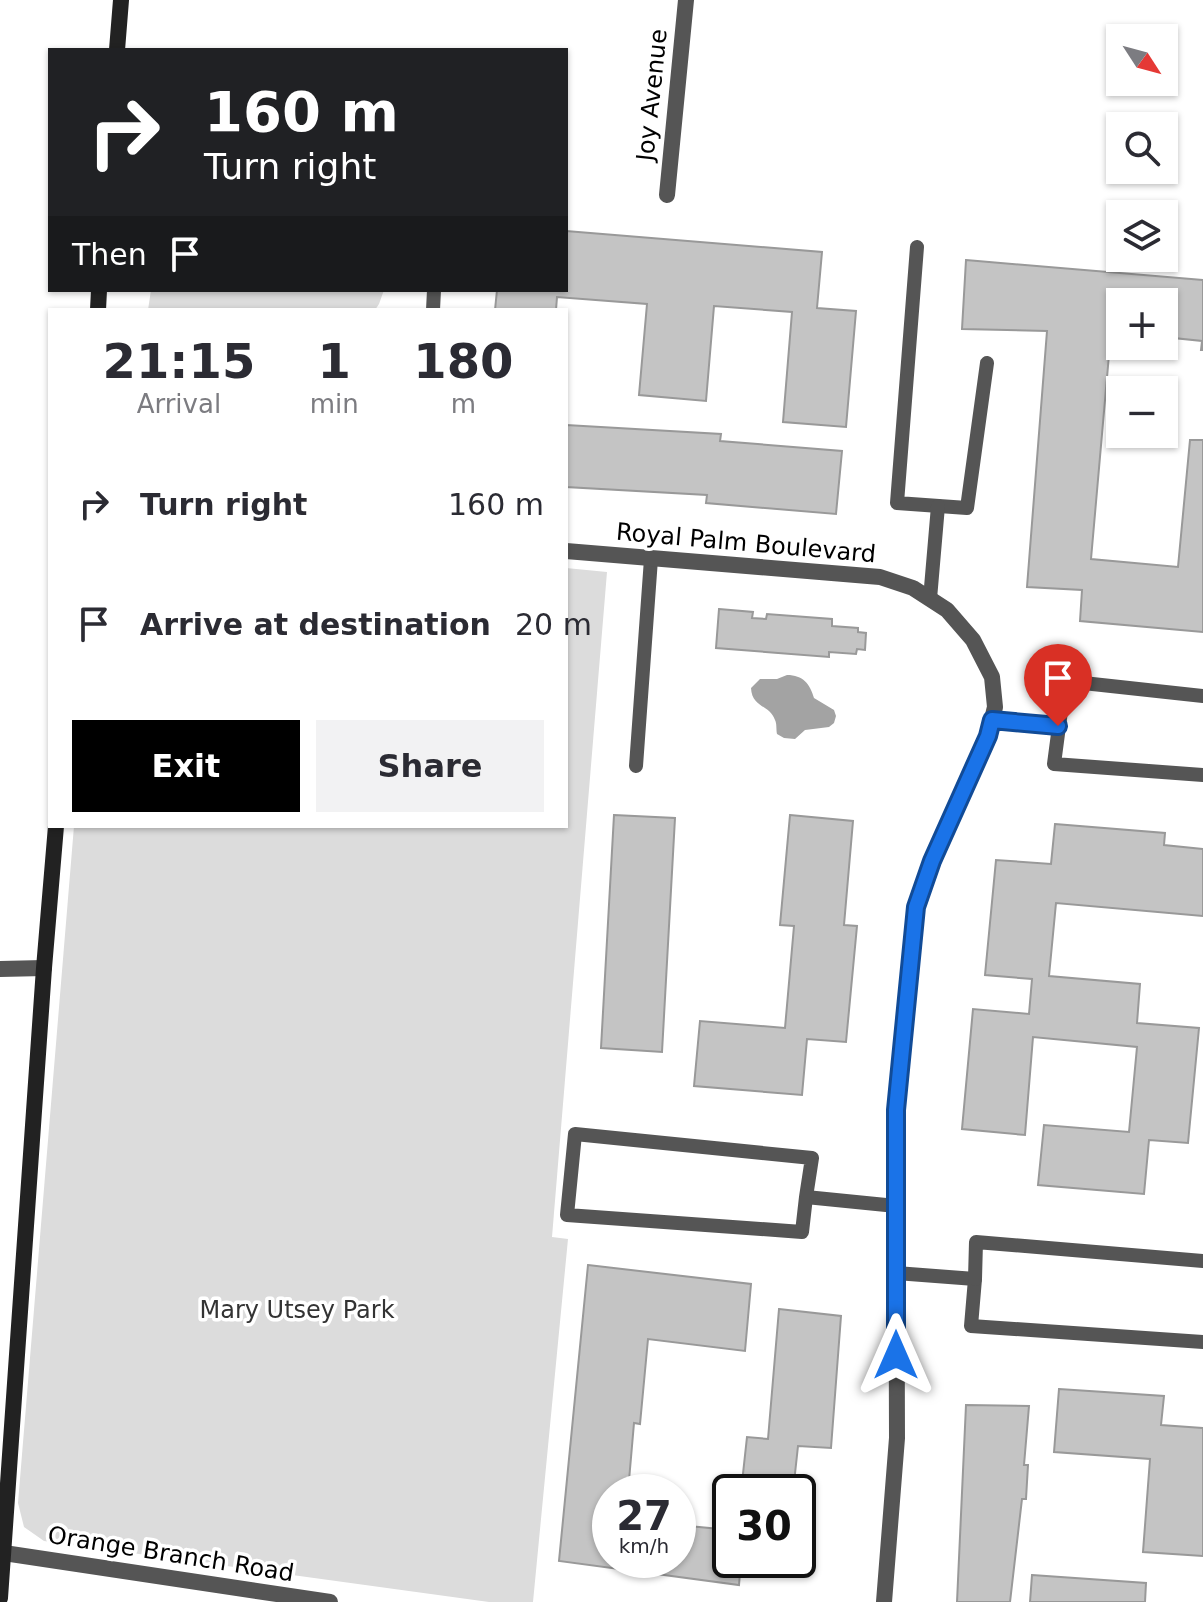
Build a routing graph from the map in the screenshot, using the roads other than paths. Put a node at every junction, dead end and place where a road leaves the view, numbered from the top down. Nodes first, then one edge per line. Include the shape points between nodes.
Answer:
1 (121, 0) edge
2 (686, 0) edge
3 (117, 48) edge
4 (667, 195) dead end
5 (917, 247) dead end
6 (987, 363) dead end
7 (938, 506) junction
8 (568, 551) edge
9 (651, 559) junction
10 (930, 599) junction
11 (1203, 696) edge
12 (992, 720) junction
13 (1058, 726) junction
14 (636, 766) dead end
15 (1203, 775) edge
16 (56, 828) edge
17 (44, 968) junction
18 (0, 969) edge
19 (806, 1197) junction
20 (896, 1206) junction
21 (1203, 1261) edge
22 (896, 1273) junction
23 (975, 1279) junction
24 (1203, 1342) edge
25 (4, 1553) junction
26 (0, 1598) edge
27 (330, 1602) edge
28 (884, 1602) edge

1 - 3 street
2 - 4 street, Joy Avenue
5 - 7 lane via 897,503
6 - 7 lane via 967,508
7 - 10 lane
8 - 9 street, Royal Palm Boulevard
9 - 10 street, Royal Palm Boulevard via 880,577
9 - 14 lane
10 - 12 street, Royal Palm Boulevard via 973,640 986,665 992,677
11 - 13 lane via 1065,681
12 - 13 lane
12 - 20 street, Royal Palm Boulevard via 916,907 896,1110
13 - 15 lane via 1054,764
16 - 17 street
17 - 18 street
17 - 25 street
19 - 19 lane via 802,1232 567,1215 575,1134 812,1158
19 - 20 lane
20 - 22 street, Royal Palm Boulevard
21 - 23 lane via 976,1242
22 - 23 lane
22 - 28 street, Royal Palm Boulevard via 897,1438
23 - 24 lane via 971,1326
25 - 26 street
25 - 27 street, Orange Branch Road

